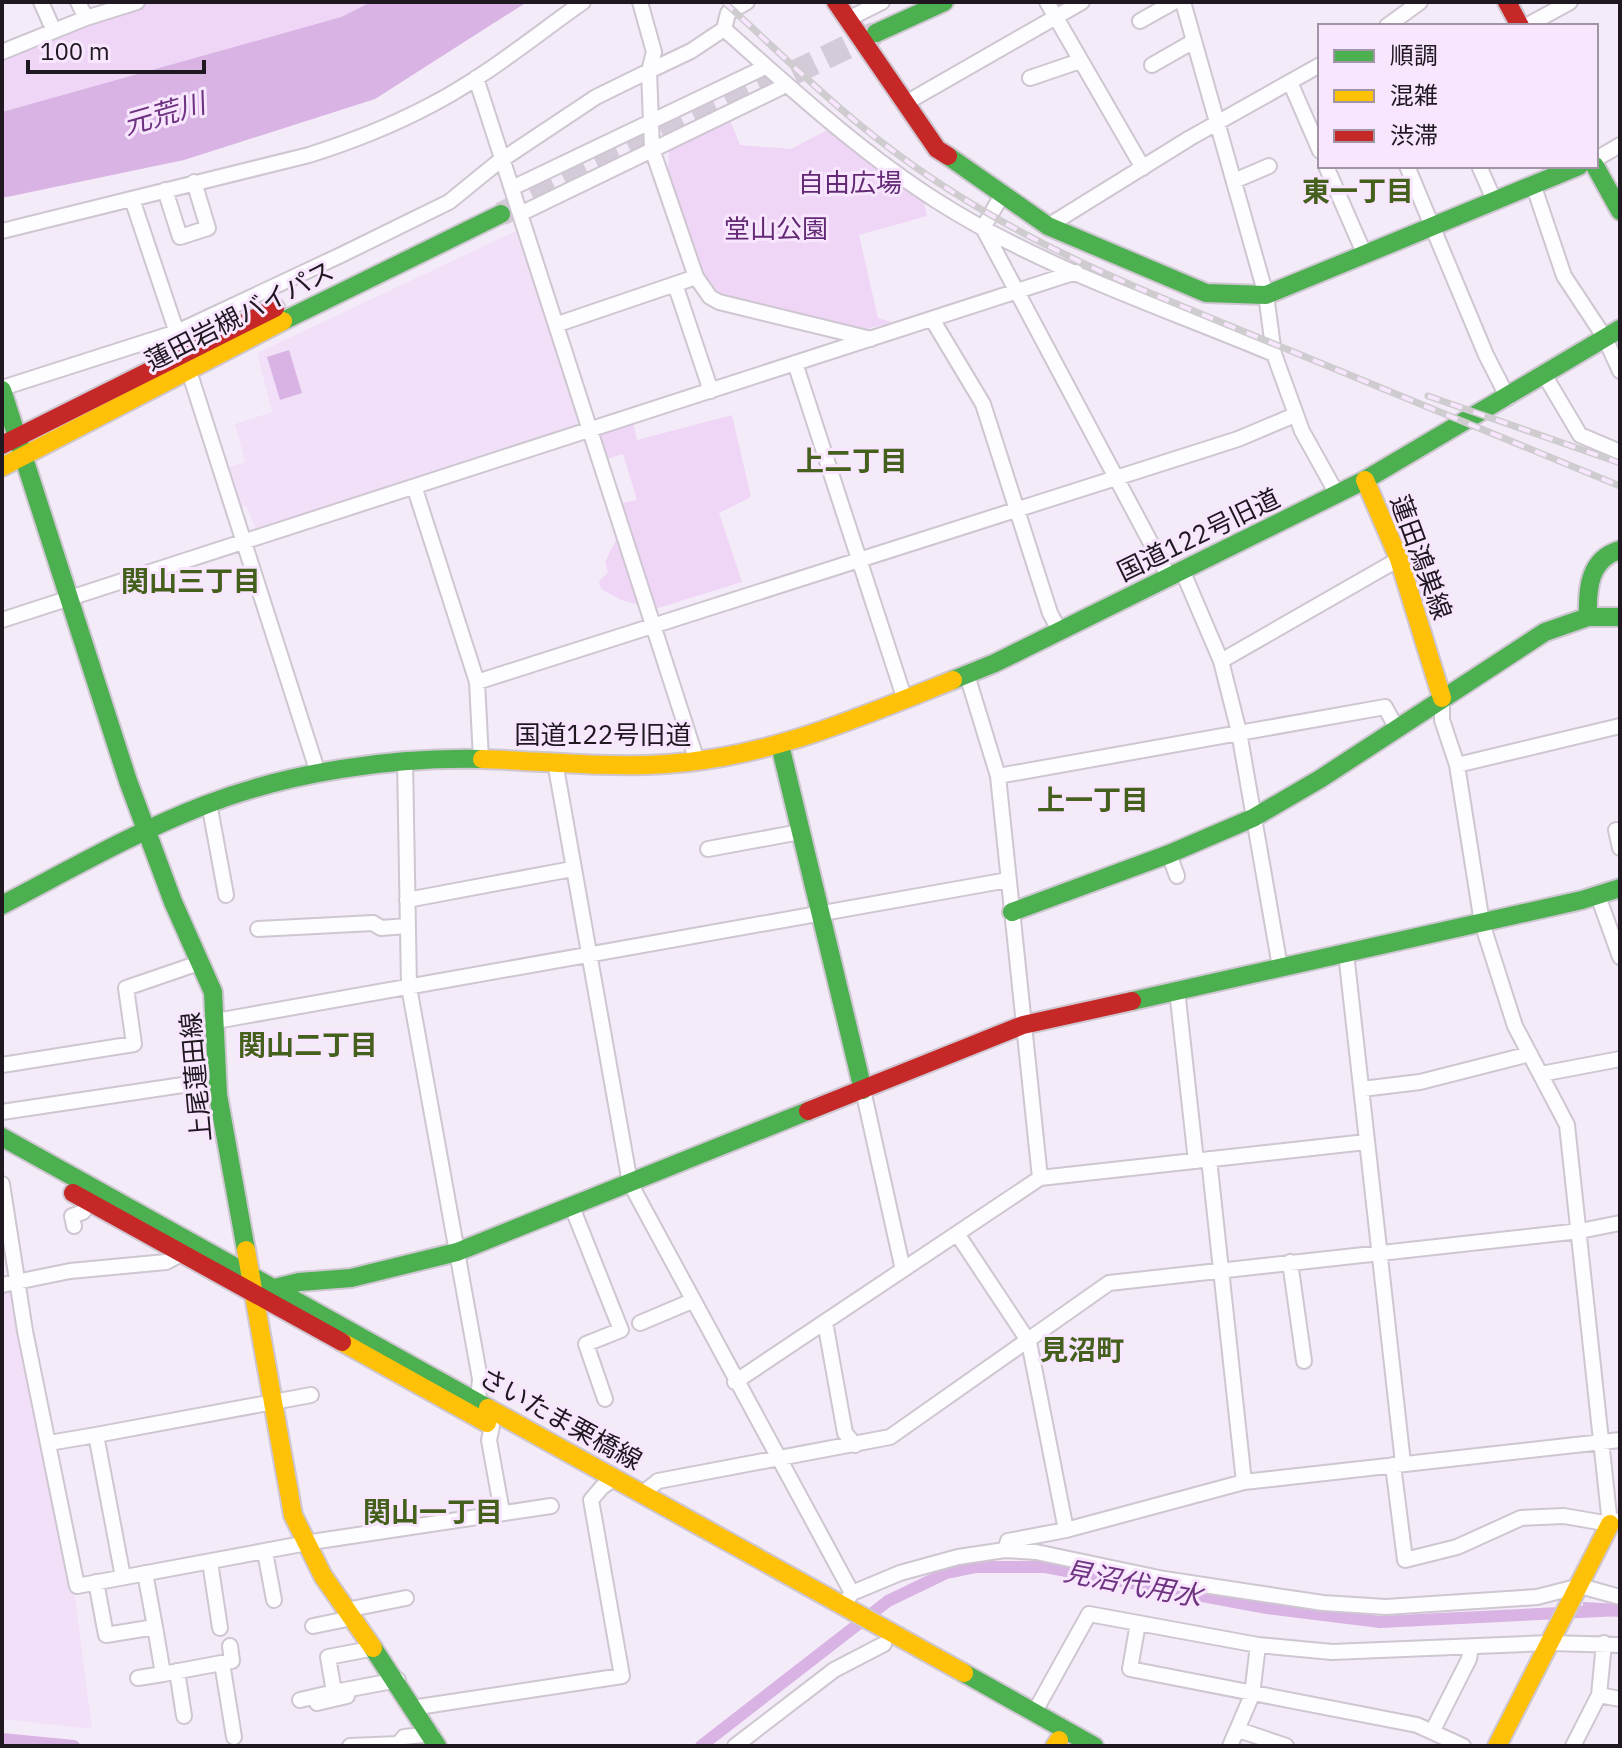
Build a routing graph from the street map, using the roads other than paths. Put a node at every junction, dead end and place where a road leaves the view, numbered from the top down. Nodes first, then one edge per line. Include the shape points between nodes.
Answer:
1 (41, 2) edge
2 (78, 2) edge
3 (137, 2) edge
4 (583, 2) edge
5 (640, 2) edge
6 (747, 2) edge
7 (836, 2) edge
8 (882, 2) edge
9 (912, 2) edge
10 (944, 2) edge
11 (1047, 2) edge
12 (1082, 2) edge
13 (1174, 2) edge
14 (1183, 2) edge
15 (1420, 2) edge
16 (1507, 2) edge
17 (1570, 2) edge
18 (1056, 17) junction
19 (86, 18) junction
20 (848, 19) junction
21 (1140, 21) dead end
22 (1390, 24) edge
23 (1519, 24) edge
24 (1530, 24) edge
25 (724, 29) junction
26 (54, 31) junction
27 (1194, 41) junction
28 (2, 52) edge
29 (1080, 61) junction
30 (1152, 65) dead end
31 (1318, 66) edge
32 (759, 70) dead end
33 (649, 71) junction
34 (476, 78) junction
35 (1030, 78) dead end
36 (1290, 82) junction
37 (780, 88) dead end
38 (904, 104) junction
39 (653, 121) junction
40 (1217, 122) junction
41 (1620, 145) edge
42 (1318, 146) edge
43 (652, 149) junction
44 (1598, 158) edge
45 (503, 160) junction
46 (1269, 166) dead end
47 (1143, 168) junction
48 (1327, 168) edge
49 (1408, 168) edge
50 (1480, 168) dead end
51 (1574, 168) edge
52 (1596, 168) edge
53 (1234, 181) junction
54 (194, 182) junction
55 (1533, 184) junction
56 (512, 188) junction
57 (165, 190) junction
58 (1002, 195) junction
59 (132, 199) junction
60 (1494, 200) junction
61 (498, 209) tunnel mouth
62 (1620, 211) edge
63 (520, 214) junction
64 (1433, 225) junction
65 (1048, 226) junction
66 (983, 228) junction
67 (2, 231) edge
68 (1364, 253) junction
69 (1076, 272) junction
70 (696, 277) junction
71 (675, 284) junction
72 (1017, 291) junction
73 (1266, 295) junction
74 (932, 319) junction
75 (558, 324) junction
76 (177, 332) junction
77 (1612, 333) edge
78 (871, 339) junction
79 (1274, 354) junction
80 (186, 360) junction
81 (795, 363) junction
82 (1620, 371) edge
83 (1545, 376) junction
84 (2, 389) edge
85 (711, 391) junction
86 (1508, 398) junction
87 (1295, 415) junction
88 (592, 430) junction
89 (14, 446) edge
90 (1620, 452) edge
91 (2, 467) edge
92 (1116, 478) junction
93 (1365, 480) junction
94 (415, 489) junction
95 (1337, 494) junction
96 (1017, 510) junction
97 (242, 541) junction
98 (1620, 550) edge
99 (1399, 559) junction
100 (859, 560) junction
101 (1176, 573) junction
102 (69, 598) junction
103 (1588, 617) junction
104 (1620, 617) edge
105 (2, 620) edge
106 (653, 628) junction
107 (1060, 632) junction
108 (1221, 661) junction
109 (967, 675) junction
110 (477, 682) junction
111 (1442, 698) junction
112 (905, 700) junction
113 (1620, 726) edge
114 (1397, 729) junction
115 (1239, 732) junction
116 (780, 745) junction
117 (481, 759) junction
118 (405, 760) junction
119 (697, 761) junction
120 (555, 762) junction
121 (1457, 765) junction
122 (318, 773) junction
123 (998, 776) junction
124 (209, 803) junction
125 (1253, 818) junction
126 (147, 829) junction
127 (1616, 830) dead end
128 (800, 832) junction
129 (1620, 848) edge
130 (708, 849) dead end
131 (1169, 854) junction
132 (572, 869) junction
133 (1177, 876) dead end
134 (1008, 880) junction
135 (1620, 888) edge
136 (226, 895) dead end
137 (1598, 896) junction
138 (407, 900) junction
139 (2, 905) edge
140 (1012, 912) junction
141 (821, 913) junction
142 (1482, 923) junction
143 (407, 926) junction
144 (258, 929) dead end
145 (1346, 953) junction
146 (588, 955) junction
147 (1620, 957) edge
148 (199, 963) junction
149 (1280, 967) junction
150 (409, 987) junction
151 (1177, 990) junction
152 (216, 1021) junction
153 (1023, 1025) junction
154 (1530, 1054) junction
155 (1620, 1059) edge
156 (2, 1065) edge
157 (1541, 1074) junction
158 (216, 1080) junction
159 (1362, 1089) junction
160 (863, 1090) junction
161 (2, 1112) edge
162 (2, 1137) edge
163 (1366, 1142) junction
164 (2, 1154) edge
165 (1203, 1160) junction
166 (1040, 1178) junction
167 (630, 1183) junction
168 (2, 1184) edge
169 (88, 1202) junction
170 (572, 1207) junction
171 (1620, 1223) edge
172 (74, 1226) dead end
173 (1580, 1231) junction
174 (958, 1235) junction
175 (457, 1252) junction
176 (1379, 1253) junction
177 (181, 1254) junction
178 (1290, 1262) junction
179 (903, 1270) junction
180 (1221, 1270) junction
181 (250, 1273) junction
182 (9, 1283) edge
183 (276, 1287) junction
184 (255, 1294) junction
185 (692, 1301) junction
186 (825, 1322) junction
187 (640, 1323) dead end
188 (1029, 1342) junction
189 (1304, 1361) dead end
190 (735, 1382) junction
191 (311, 1395) dead end
192 (605, 1399) dead end
193 (478, 1401) junction
194 (273, 1402) junction
195 (492, 1426) junction
196 (96, 1435) junction
197 (1620, 1440) edge
198 (1603, 1442) junction
199 (49, 1443) junction
200 (855, 1445) junction
201 (779, 1459) junction
202 (1398, 1464) junction
203 (608, 1482) junction
204 (1244, 1482) junction
205 (643, 1493) junction
206 (551, 1506) dead end
207 (502, 1512) junction
208 (1615, 1522) edge
209 (1066, 1530) junction
210 (303, 1545) junction
211 (1005, 1550) junction
212 (265, 1552) junction
213 (210, 1562) junction
214 (145, 1573) junction
215 (123, 1577) junction
216 (96, 1582) junction
217 (1577, 1593) junction
218 (1620, 1597) edge
219 (406, 1598) dead end
220 (274, 1600) dead end
221 (846, 1608) junction
222 (349, 1614) junction
223 (1138, 1623) junction
224 (313, 1626) dead end
225 (155, 1627) junction
226 (220, 1628) dead end
227 (880, 1637) junction
228 (1550, 1643) junction
229 (1604, 1643) junction
230 (1258, 1645) junction
231 (1620, 1645) edge
232 (230, 1646) dead end
233 (375, 1648) junction
234 (1471, 1648) junction
235 (222, 1663) junction
236 (170, 1672) junction
237 (138, 1678) dead end
238 (400, 1683) junction
239 (334, 1692) junction
240 (1252, 1695) junction
241 (1599, 1695) junction
242 (1620, 1699) edge
243 (300, 1700) dead end
244 (317, 1703) dead end
245 (418, 1707) junction
246 (1034, 1713) junction
247 (184, 1716) dead end
248 (1239, 1730) junction
249 (1433, 1730) junction
250 (234, 1737) dead end
251 (434, 1740) edge
252 (744, 1744) edge
253 (1061, 1744) edge
254 (1576, 1745) edge
255 (350, 1746) edge
256 (1094, 1746) edge
257 (1230, 1746) edge
258 (1286, 1746) edge
259 (1463, 1746) edge
260 (1497, 1746) edge

1 - 26 street
2 - 19 street
3 - 19 street
4 - 34 street
5 - 33 street via 654,52
6 - 25 street via 728,13
7 - 20 main road
8 - 20 street
9 - 10 main road via 873,28
11 - 18 street
12 - 18 street
13 - 21 street
14 - 27 street
15 - 22 street
16 - 23 main road
17 - 24 street
18 - 29 street
18 - 38 street
19 - 26 street
20 - 38 main road
25 - 33 street
25 - 66 street via 844,132 936,201
26 - 28 street
27 - 30 street
27 - 40 street
29 - 35 street
29 - 47 street
31 - 36 street
32 - 39 street
33 - 39 street
33 - 45 street via 596,97
34 - 45 street
34 - 54 street via 357,139
36 - 40 street
36 - 42 street
37 - 43 street
38 - 58 main road via 937,149
39 - 43 street
39 - 56 street
40 - 47 street
40 - 53 street
41 - 44 street
43 - 63 street
43 - 70 street
45 - 56 street
45 - 76 street via 449,202
46 - 53 street
47 - 65 street
48 - 68 street
49 - 64 street
50 - 60 street
51 - 55 main road
52 - 62 main road
53 - 73 street
54 - 57 street
54 - 57 street via 208,228 180,237
55 - 60 main road
55 - 77 street via 1564,276
56 - 63 street
57 - 59 street
58 - 65 main road
58 - 66 street
59 - 67 street
59 - 76 street
60 - 64 main road
61 - 80 main road, 蓮田岩槻バイパス
63 - 75 street
64 - 68 main road
64 - 86 street
65 - 73 main road via 1206,293
66 - 69 street
66 - 72 street
68 - 73 main road
69 - 72 street
69 - 79 street
70 - 71 street
70 - 78 street via 719,302
71 - 75 street
71 - 85 street
72 - 74 street
72 - 92 street
73 - 79 street
74 - 78 street
74 - 96 street via 983,404
75 - 88 street
76 - 80 street
76 - 84 street
77 - 82 street
77 - 83 main road, 蓮田鴻巣線
78 - 81 street
79 - 87 street
80 - 89 main road, 蓮田岩槻バイパス
80 - 97 street
81 - 85 street
81 - 100 street
83 - 86 main road, 蓮田鴻巣線
83 - 90 street via 1580,435
84 - 89 main road, 上尾蓮田線
85 - 88 street
86 - 93 main road, 蓮田鴻巣線
87 - 92 street
87 - 95 street
88 - 94 street
88 - 106 street
89 - 91 main road, 蓮田岩槻バイパス
89 - 102 main road, 上尾蓮田線
92 - 96 street
92 - 101 street
93 - 95 main road, 国道122号旧道
93 - 99 main road, 蓮田鴻巣線
94 - 97 street
94 - 110 street
95 - 101 main road, 国道122号旧道
96 - 100 street
96 - 107 street
97 - 102 street
97 - 122 street
98 - 103 main road via 1598,564 1589,590
99 - 108 street
99 - 111 main road, 蓮田鴻巣線
100 - 106 street
100 - 112 street
101 - 107 main road, 国道122号旧道
101 - 108 street
102 - 105 street
102 - 126 main road, 上尾蓮田線
103 - 104 main road
103 - 111 main road via 1545,632
106 - 110 street
106 - 119 street
107 - 109 main road, 国道122号旧道
108 - 115 street
109 - 112 main road, 国道122号旧道
109 - 123 street
110 - 117 street
111 - 114 main road
111 - 121 street via 1442,720
112 - 116 main road, 国道122号旧道
113 - 121 street
114 - 115 street via 1385,707
114 - 125 main road
115 - 123 street
115 - 125 street
116 - 119 main road, 国道122号旧道
116 - 128 main road
117 - 118 main road, 国道122号旧道
117 - 120 main road, 国道122号旧道
118 - 122 main road, 国道122号旧道
118 - 138 street
119 - 120 main road, 国道122号旧道
120 - 132 street
121 - 142 street
122 - 124 main road, 国道122号旧道
123 - 134 street
124 - 126 main road, 国道122号旧道
124 - 136 street
125 - 131 main road
125 - 149 street
126 - 139 main road, 国道122号旧道
126 - 148 main road, 上尾蓮田線
127 - 129 street
128 - 130 street
128 - 141 main road
131 - 133 street
131 - 140 main road
132 - 138 street
132 - 146 street
134 - 140 street
134 - 141 street
135 - 137 main road
137 - 142 main road
137 - 147 street
138 - 143 street
140 - 153 street
141 - 146 street
141 - 160 main road
142 - 145 main road
142 - 154 street via 1501,989
143 - 144 street
143 - 150 street
145 - 149 main road
145 - 159 street
146 - 150 street
146 - 167 street
148 - 152 main road, 上尾蓮田線 via 213,992
148 - 156 street via 126,988 134,1044
149 - 151 main road
150 - 152 street
150 - 175 street
151 - 153 main road
151 - 165 street
152 - 158 main road, 上尾蓮田線
153 - 160 main road
153 - 166 street
154 - 157 street
154 - 159 street via 1420,1082
155 - 157 street
157 - 173 street via 1567,1125
158 - 161 street
158 - 181 main road, 上尾蓮田線
159 - 163 street
160 - 167 main road
160 - 179 street
162 - 181 main road, さいたま栗橋線
163 - 165 street
163 - 176 street
164 - 169 main road, さいたま栗橋線
165 - 166 street
165 - 180 street
166 - 174 street
167 - 170 main road
167 - 185 street
168 - 182 street
169 - 172 street via 83,1212 72,1216
169 - 177 main road, さいたま栗橋線
170 - 175 main road
170 - 192 street via 621,1330 586,1344
171 - 173 street
173 - 176 street
173 - 198 street
174 - 179 street
174 - 188 street
175 - 183 main road via 351,1278
175 - 193 street via 480,1379
176 - 178 street
176 - 202 street
177 - 182 street via 166,1262
177 - 184 main road, さいたま栗橋線
178 - 180 street
178 - 189 street
179 - 186 street
180 - 188 street via 1109,1283
180 - 204 street
181 - 183 main road, さいたま栗橋線
181 - 184 main road, 上尾蓮田線
182 - 199 street
183 - 184 main road
183 - 193 main road, さいたま栗橋線
184 - 194 main road, 上尾蓮田線
184 - 195 main road, さいたま栗橋線
185 - 187 street
185 - 190 street
186 - 190 street
186 - 200 street via 845,1433
188 - 200 street via 890,1437
188 - 209 street
190 - 201 street
191 - 194 street
193 - 203 main road, さいたま栗橋線
194 - 196 street
194 - 210 main road, 上尾蓮田線
195 - 203 main road, さいたま栗橋線
195 - 207 street via 489,1440
196 - 199 street
196 - 215 street
197 - 198 street
198 - 202 street
198 - 208 street
199 - 216 street via 77,1586
200 - 201 street
201 - 205 street via 658,1481
201 - 221 street
202 - 204 street
202 - 208 street via 1405,1560 1457,1547 1521,1518
203 - 205 main road, さいたま栗橋線
203 - 221 main road, さいたま栗橋線
203 - 245 street via 591,1500 622,1676
204 - 209 street
205 - 221 main road, さいたま栗橋線
206 - 207 street
207 - 210 street
208 - 217 main road
209 - 211 street via 1008,1541
210 - 212 street
210 - 222 main road, 上尾蓮田線
211 - 217 street via 1323,1603 1386,1607
211 - 221 street via 900,1573
212 - 213 street
212 - 220 street
213 - 214 street
213 - 226 street
214 - 215 street
214 - 225 street
215 - 216 street
216 - 225 street via 106,1635
217 - 218 street
217 - 228 main road
219 - 222 street
221 - 227 main road, さいたま栗橋線
222 - 224 street
222 - 233 main road, 上尾蓮田線
223 - 230 street
223 - 240 street via 1130,1669
223 - 246 street via 1089,1614
225 - 236 street
227 - 246 main road, さいたま栗橋線
227 - 252 street
227 - 253 main road, さいたま栗橋線
228 - 229 street
228 - 234 street
228 - 260 main road
229 - 231 street
229 - 241 street
230 - 234 street via 1332,1652
230 - 240 street
232 - 235 street via 232,1661
233 - 238 main road, 上尾蓮田線
233 - 239 street via 328,1657
234 - 249 street
235 - 236 street
235 - 250 street
236 - 237 street
236 - 247 street
238 - 239 street
238 - 244 street
238 - 245 main road, 上尾蓮田線
239 - 243 street
240 - 248 street
240 - 249 street
241 - 242 street
241 - 254 street
245 - 251 main road, 上尾蓮田線
246 - 256 main road, さいたま栗橋線
248 - 257 street
248 - 258 street
249 - 259 street
251 - 255 street via 404,1737 398,1744

